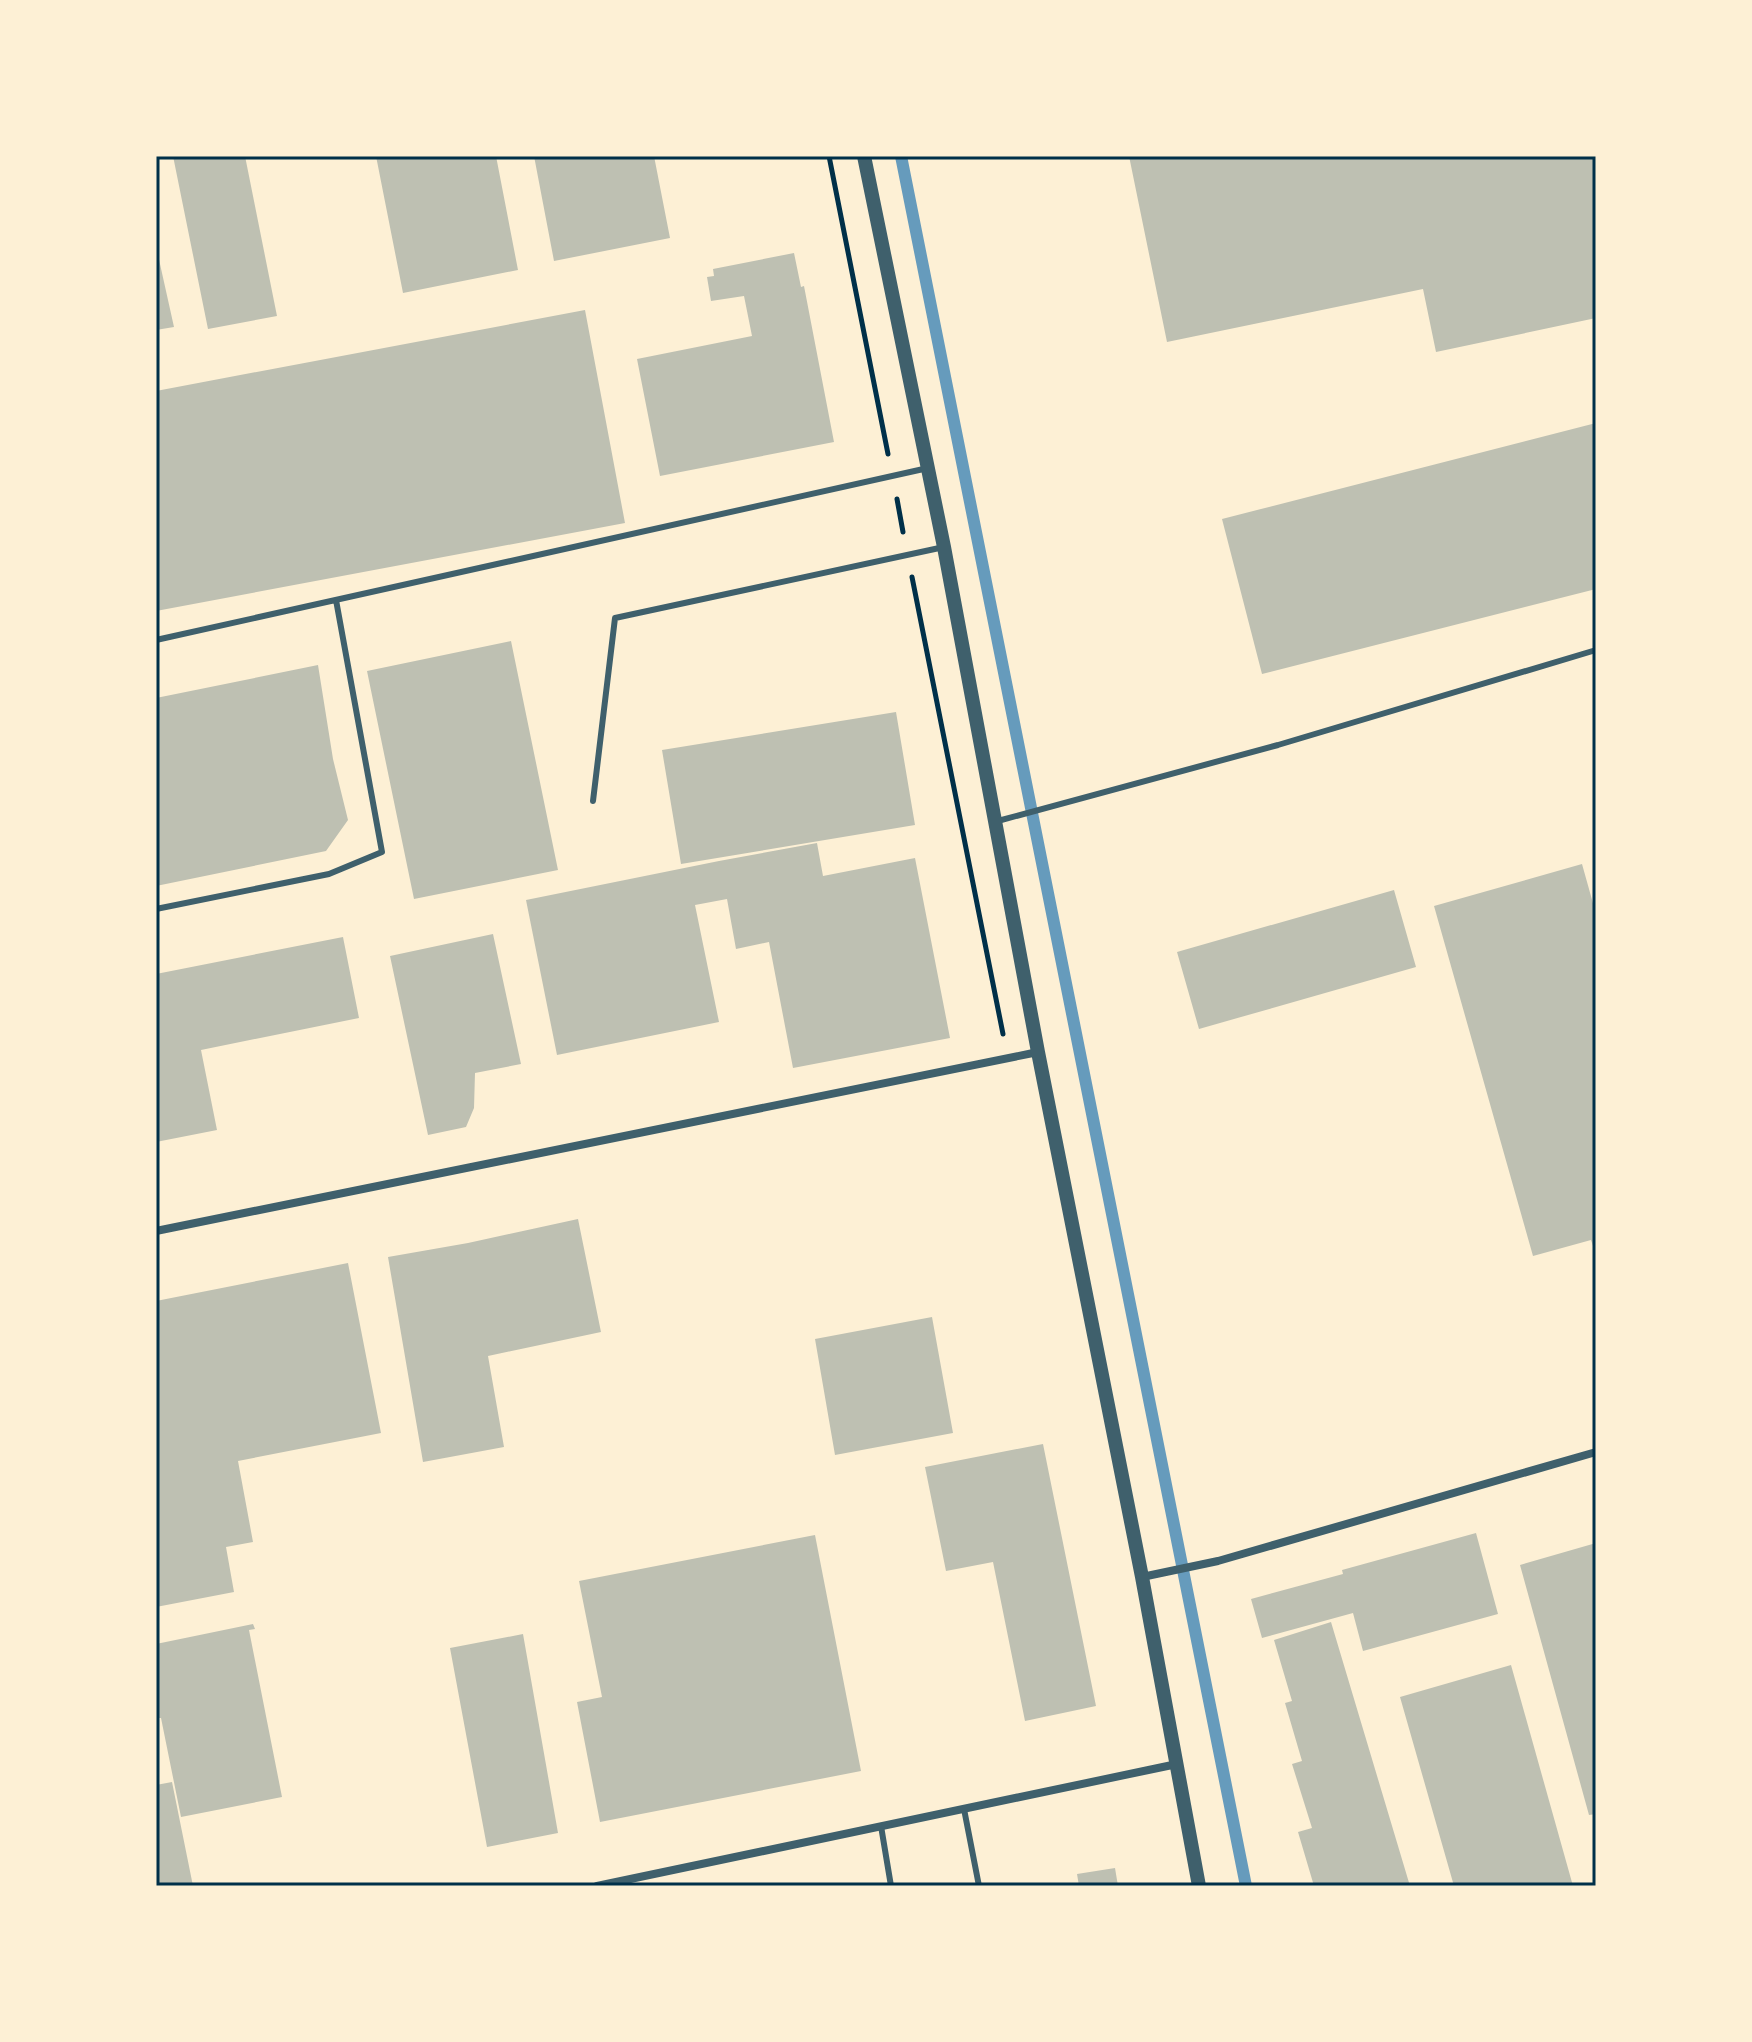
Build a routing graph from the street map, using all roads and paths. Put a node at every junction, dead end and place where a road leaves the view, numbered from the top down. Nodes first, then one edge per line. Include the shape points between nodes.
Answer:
1 (864, 156) edge
2 (928, 468) junction
3 (944, 547) junction
4 (336, 600) junction
5 (156, 640) edge
6 (1596, 650) edge
7 (593, 801) dead end
8 (994, 822) junction
9 (156, 909) edge
10 (1038, 1052) junction
11 (156, 1231) edge
12 (1596, 1452) edge
13 (1142, 1577) junction
14 (1177, 1764) junction
15 (964, 1809) junction
16 (881, 1826) junction
17 (597, 1886) edge
18 (891, 1886) edge
19 (979, 1886) edge
20 (1199, 1886) edge

1 - 2 street
2 - 3 street
2 - 4 lane
3 - 7 lane via 615,618
3 - 8 street
4 - 5 lane
4 - 9 lane via 382,852 329,874
6 - 8 lane
8 - 10 street
10 - 11 street
10 - 13 street
12 - 13 street via 1218,1561
13 - 14 street
14 - 15 street
14 - 20 street
15 - 16 street
15 - 19 lane
16 - 17 street
16 - 18 lane

